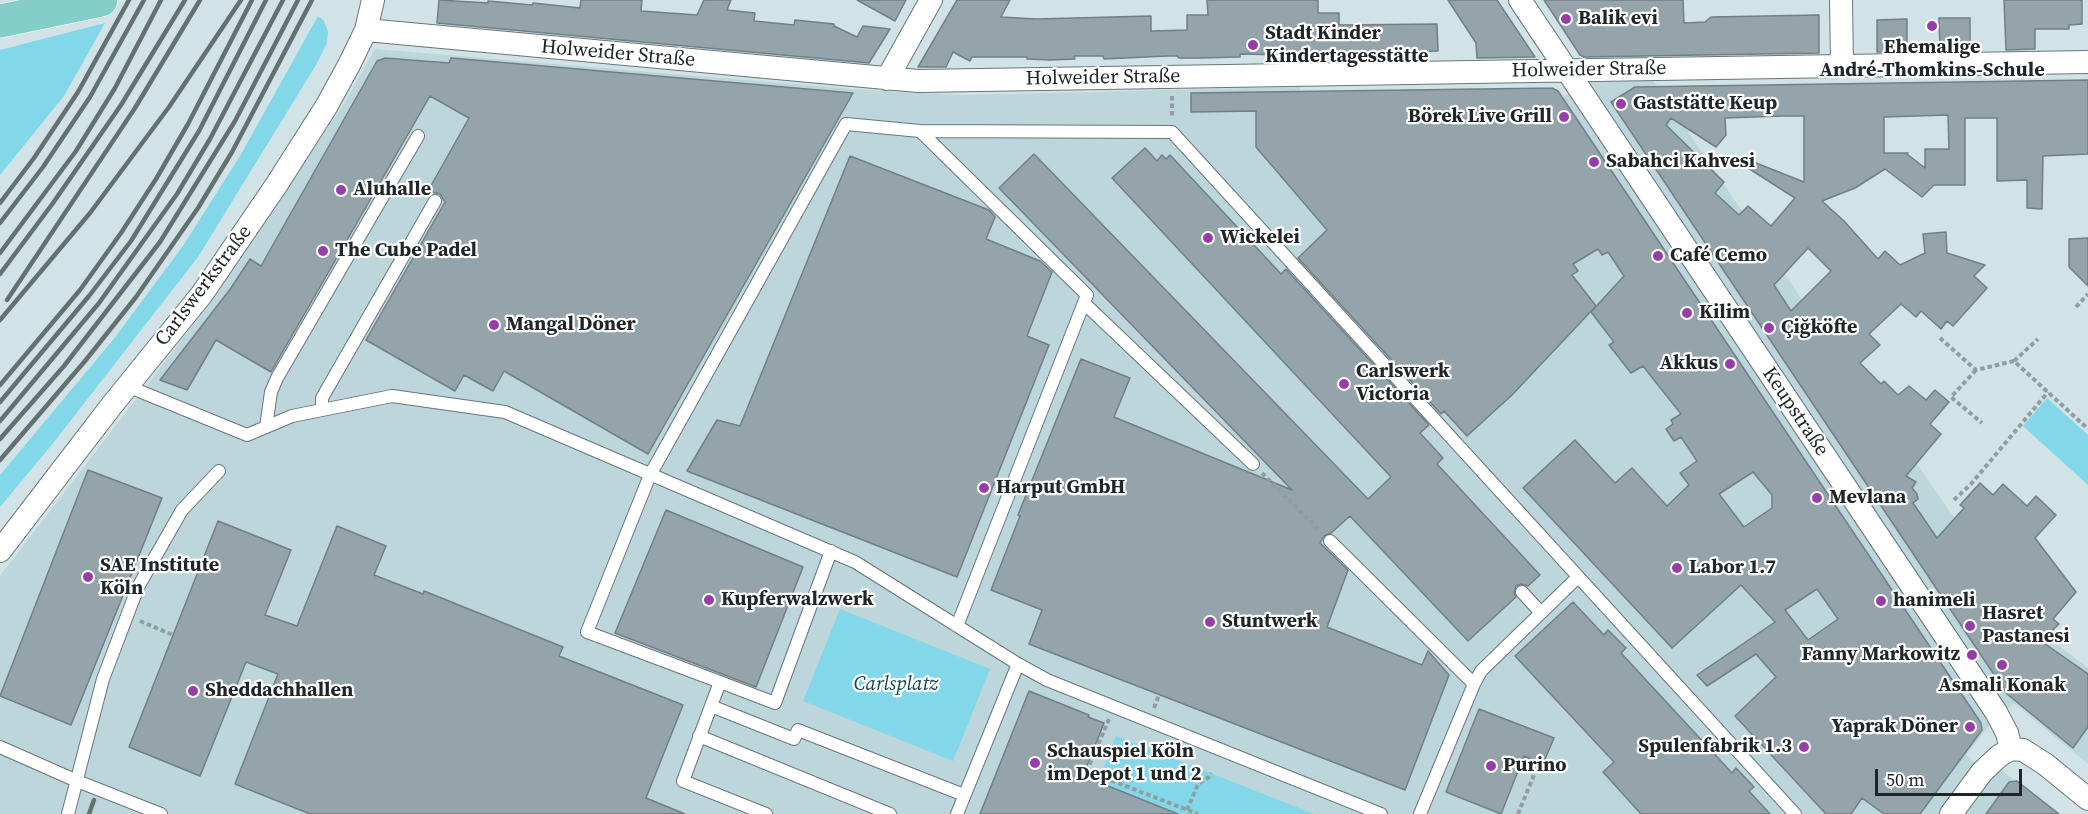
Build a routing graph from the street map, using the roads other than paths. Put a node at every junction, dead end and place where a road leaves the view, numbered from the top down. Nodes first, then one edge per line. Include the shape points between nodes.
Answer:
1 (101, 0) edge
2 (373, 0) edge
3 (932, 0) edge
4 (1520, 0) edge
5 (1841, 0) edge
6 (0, 21) edge
7 (366, 30) junction
8 (2088, 62) edge
9 (1842, 65) junction
10 (1567, 70) junction
11 (886, 79) junction
12 (920, 131) junction
13 (418, 136) dead end
14 (435, 201) dead end
15 (1084, 303) junction
16 (127, 386) junction
17 (322, 410) junction
18 (266, 427) junction
19 (1253, 464) road end
20 (219, 471) dead end
21 (650, 475) junction
22 (1330, 541) road end
23 (0, 551) edge
24 (831, 551) junction
25 (1578, 577) junction
26 (1522, 592) dead end
27 (1541, 613) junction
28 (957, 626) junction
29 (1018, 664) junction
30 (720, 682) junction
31 (1474, 684) junction
32 (711, 706) junction
33 (699, 736) junction
34 (0, 747) edge
35 (2011, 749) junction
36 (77, 781) junction
37 (964, 795) junction
38 (2088, 799) edge
39 (68, 814) edge
40 (161, 814) edge
41 (766, 814) edge
42 (890, 814) edge
43 (957, 814) edge
44 (1381, 814) edge
45 (1420, 814) edge
46 (1795, 814) edge
47 (1951, 814) edge

1 - 6 main road
2 - 7 street, Carlswerkstraße
3 - 11 street
4 - 10 street, Keupstraße
5 - 9 street
7 - 11 street, Holweider Straße
7 - 16 street, Carlswerkstraße via 326,107 278,184 202,294
8 - 9 street, Holweider Straße
9 - 10 street, Holweider Straße
10 - 11 street, Holweider Straße
10 - 35 street, Keupstraße via 1996,712
12 - 15 lane via 1087,295
12 - 21 lane via 846,124
12 - 25 lane via 1172,132
13 - 18 lane via 277,378
14 - 17 lane via 322,398
15 - 19 lane
15 - 28 lane
16 - 18 lane via 247,435
16 - 23 street, Carlswerkstraße
17 - 18 lane
17 - 21 lane via 392,396 505,412
20 - 36 lane via 182,510 138,587 103,679
21 - 24 lane
21 - 30 lane via 587,632
22 - 31 lane
24 - 28 lane
24 - 30 lane via 775,703
25 - 27 lane
25 - 46 lane
26 - 27 lane
27 - 31 lane via 1481,671
28 - 29 lane
29 - 37 lane
29 - 44 lane via 1047,680
30 - 32 lane
31 - 45 lane
32 - 33 lane
32 - 37 lane via 794,739 798,730
33 - 41 lane via 683,781
33 - 42 lane
34 - 36 lane
35 - 38 street via 2024,750
35 - 47 street via 1982,772
36 - 39 lane
36 - 40 lane
37 - 43 lane

